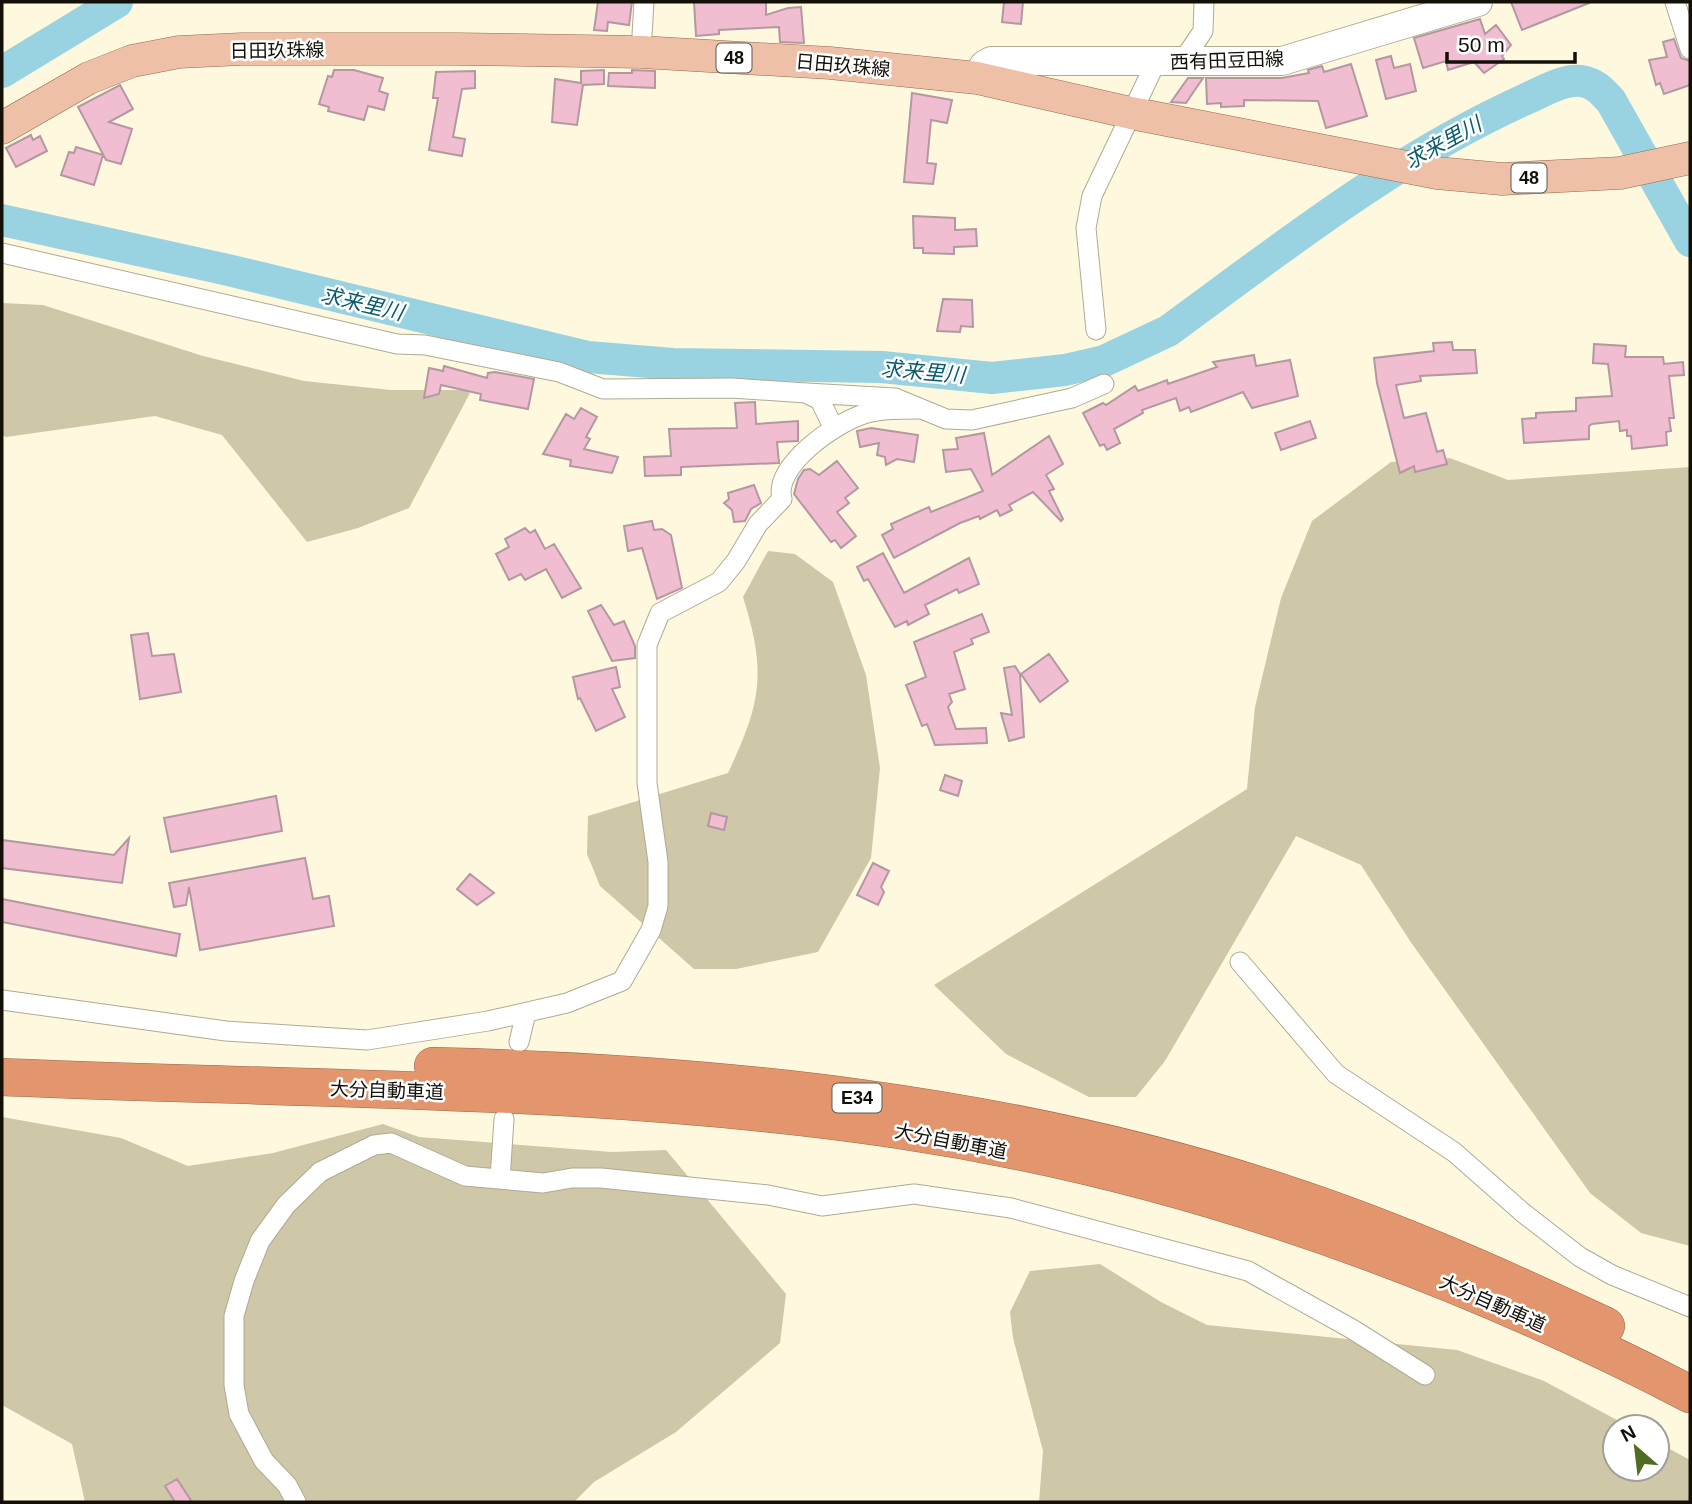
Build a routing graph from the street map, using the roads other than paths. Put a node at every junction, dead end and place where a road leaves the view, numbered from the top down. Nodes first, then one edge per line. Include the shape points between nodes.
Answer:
1 (644, 2) edge
2 (1204, 2) edge
3 (1478, 2) edge
4 (1675, 2) edge
5 (1690, 49) edge
6 (641, 52) junction
7 (1168, 62) junction
8 (977, 78) junction
9 (1131, 113) junction
10 (2, 128) edge
11 (1690, 158) edge
12 (2, 253) edge
13 (1096, 330) dead end
14 (1104, 384) dead end
15 (806, 393) junction
16 (919, 409) junction
17 (834, 429) junction
18 (1240, 962) dead end
19 (2, 1000) edge
20 (526, 1013) junction
21 (519, 1042) dead end
22 (2, 1052) edge
23 (2, 1077) edge
24 (504, 1119) dead end
25 (500, 1179) junction
26 (1690, 1307) edge
27 (1672, 1365) edge
28 (1425, 1375) dead end
29 (1690, 1394) edge
30 (296, 1502) edge

1 - 6 street
2 - 7 street via 1203,31
3 - 7 main road, 西有田豆田線 via 1282,61
4 - 5 street
6 - 8 main road, 日田玖珠線 / 48 via 830,63
6 - 10 main road, 日田玖珠線 / 48 via 179,52 132,61 89,78
7 - 8 main road, 西有田豆田線 via 991,61
7 - 9 street
8 - 9 main road, 日田玖珠線 / 48
9 - 11 main road, 日田玖珠線 / 48 via 1437,173 1502,179 1620,173
9 - 13 street via 1092,197 1086,228
12 - 15 street via 397,344 425,345 559,372 603,389 732,388
14 - 16 street via 1072,398 972,420 946,419
15 - 16 street via 895,397
15 - 17 street via 820,400
16 - 17 street via 863,414
17 - 20 street via 786,470 779,488 782,499 758,524 719,582 660,613 647,645 647,783 658,862 657,906 651,930 622,981
18 - 26 street via 1336,1074 1454,1152 1580,1257
19 - 20 street via 226,1031 367,1040
20 - 21 street
22 - 27 highway, 大分自動車道 / E34 via 662,1076 902,1104 1087,1139 1284,1193 1388,1229 1503,1277
23 - 27 highway, 大分自動車道 / E34 via 661,1102 900,1130 1079,1165 1274,1218
24 - 25 street
25 - 28 street via 543,1183 601,1178 768,1195 822,1206 914,1194 1011,1209 1248,1271
25 - 30 street via 465,1176 391,1143 374,1145 320,1172 272,1222 244,1281 234,1315 234,1385 245,1426 264,1461
27 - 29 highway, 大分自動車道 / E34

